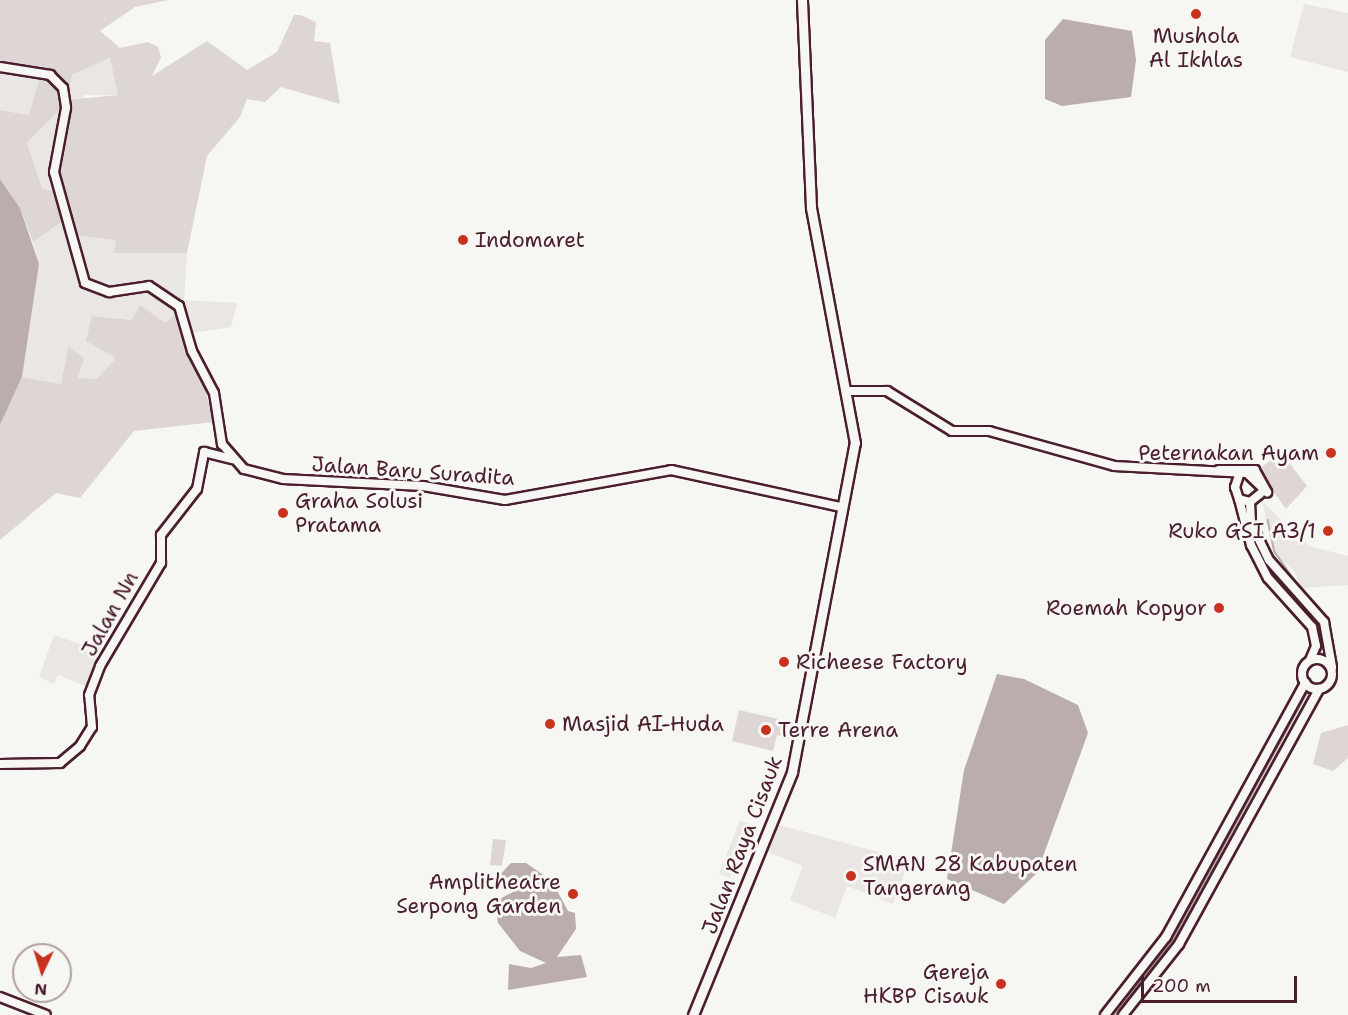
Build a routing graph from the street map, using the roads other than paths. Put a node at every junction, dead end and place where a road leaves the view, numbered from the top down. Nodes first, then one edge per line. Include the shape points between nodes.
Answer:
1 (802, 0) edge
2 (0, 67) edge
3 (846, 391) junction
4 (232, 459) junction
5 (1220, 471) junction
6 (1240, 472) junction
7 (1235, 487) junction
8 (1263, 493) junction
9 (1239, 499) junction
10 (1250, 502) junction
11 (840, 507) junction
12 (1310, 660) junction
13 (1332, 667) junction
14 (1305, 683) junction
15 (1319, 689) junction
16 (0, 764) edge
17 (1192, 886) junction
18 (1205, 894) junction
19 (0, 997) edge
20 (46, 1015) edge
21 (693, 1015) edge
22 (1105, 1015) edge
23 (1123, 1015) edge

1 - 3 main road, Jalan Raya Cisauk via 811,207
2 - 4 main road via 50,75 65,92 54,172 85,283 109,292 156,287 179,306 192,351 214,393 219,436
3 - 5 street via 887,391 952,431 989,431 1104,464
3 - 11 main road, Jalan Raya Cisauk via 856,438
4 - 11 main road, Jalan Baru Suradita via 270,477 423,486 505,500 671,470
4 - 16 street, Jalan Nn via 204,452 197,489 161,535 161,563 100,666 90,692 93,722 86,738 64,762
5 - 6 street
5 - 7 street
5 - 8 street via 1255,470
6 - 7 street
6 - 8 street via 1254,475
7 - 9 street
8 - 10 street
9 - 10 street
9 - 12 street via 1264,571 1312,627 1316,646
10 - 13 street via 1251,523 1269,560 1324,622
11 - 21 main road, Jalan Raya Cisauk via 792,772
12 - 13 street via 1325,660
12 - 14 street via 1303,668
13 - 15 street via 1330,683
14 - 15 street
14 - 17 street
15 - 18 street
17 - 18 street
17 - 22 street via 1152,959
18 - 23 street via 1164,967
19 - 20 street

